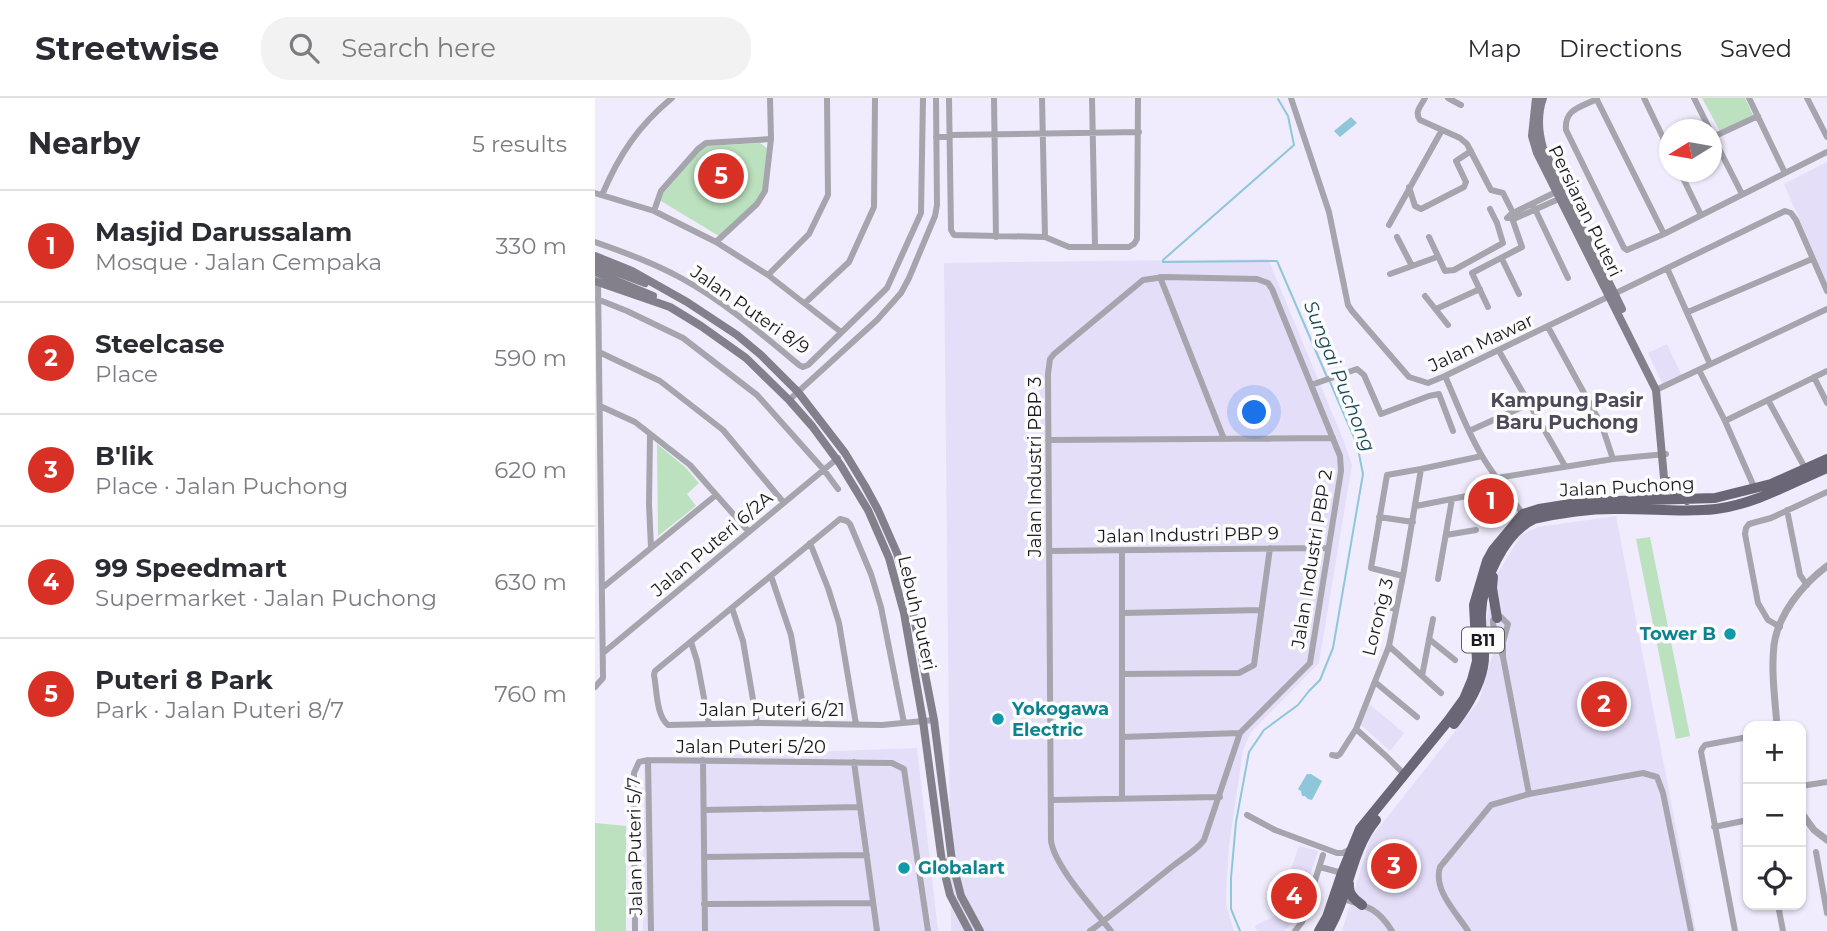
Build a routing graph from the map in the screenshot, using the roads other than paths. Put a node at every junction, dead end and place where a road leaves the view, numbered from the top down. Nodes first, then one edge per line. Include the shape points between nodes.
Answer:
1 (672, 98) edge
2 (770, 98) edge
3 (827, 98) edge
4 (875, 98) edge
5 (923, 98) edge
6 (936, 98) edge
7 (949, 98) edge
8 (994, 98) edge
9 (1042, 98) edge
10 (1092, 98) edge
11 (1138, 98) edge
12 (1292, 98) edge
13 (1425, 98) edge
14 (1448, 98) edge
15 (1536, 98) edge
16 (1543, 98) edge
17 (1596, 98) edge
18 (1644, 98) edge
19 (1694, 98) edge
20 (1749, 98) edge
21 (1807, 98) edge
22 (1461, 105) dead end
23 (1758, 116) junction
24 (1704, 119) edge
25 (1659, 129) edge
26 (1722, 129) edge
27 (1442, 130) junction
28 (1139, 132) junction
29 (1093, 133) junction
30 (950, 134) junction
31 (995, 134) junction
32 (1043, 134) junction
33 (936, 135) junction
34 (1827, 137) edge
35 (771, 139) junction
36 (1471, 151) junction
37 (1827, 152) edge
38 (1722, 155) edge
39 (1785, 173) junction
40 (1685, 182) edge
41 (1409, 187) junction
42 (599, 194) edge
43 (1561, 194) junction
44 (1742, 194) junction
45 (1534, 207) junction
46 (1490, 209) dead end
47 (654, 211) junction
48 (1512, 215) junction
49 (1701, 215) junction
50 (1497, 223) junction
51 (1389, 225) dead end
52 (1664, 234) junction
53 (996, 236) junction
54 (1045, 237) junction
55 (1397, 237) dead end
56 (1429, 237) dead end
57 (595, 242) edge
58 (716, 243) junction
59 (1095, 246) junction
60 (595, 256) edge
61 (1437, 257) junction
62 (1501, 259) junction
63 (1812, 259) junction
64 (595, 264) edge
65 (1412, 266) junction
66 (1667, 268) junction
67 (595, 272) edge
68 (1390, 274) dead end
69 (768, 275) junction
70 (1160, 277) junction
71 (1568, 278) dead end
72 (597, 282) edge
73 (1480, 289) junction
74 (1827, 291) edge
75 (1519, 294) dead end
76 (1612, 295) junction
77 (1425, 296) dead end
78 (597, 299) edge
79 (687, 302) junction
80 (805, 303) junction
81 (670, 307) junction
82 (1488, 307) dead end
83 (1436, 309) junction
84 (1827, 309) edge
85 (1688, 312) junction
86 (1448, 325) dead end
87 (1548, 327) junction
88 (841, 332) junction
89 (1499, 351) junction
90 (599, 352) junction
91 (1710, 364) junction
92 (1699, 370) junction
93 (1827, 371) edge
94 (1445, 376) junction
95 (1814, 377) junction
96 (1311, 385) junction
97 (1658, 389) junction
98 (798, 392) junction
99 (789, 400) junction
100 (1768, 400) junction
101 (1827, 403) edge
102 (1529, 404) junction
103 (600, 406) junction
104 (1725, 421) junction
105 (1453, 431) dead end
106 (1469, 431) junction
107 (650, 435) junction
108 (1333, 438) junction
109 (1224, 439) junction
110 (1048, 440) junction
111 (845, 453) junction
112 (1664, 454) junction
113 (1482, 456) junction
114 (1827, 458) edge
115 (837, 459) junction
116 (1613, 459) junction
117 (1565, 466) junction
118 (1805, 468) junction
119 (1827, 468) edge
120 (1422, 469) junction
121 (824, 470) junction
122 (1497, 478) junction
123 (1666, 484) junction
124 (838, 489) dead end
125 (1755, 489) junction
126 (1827, 492) edge
127 (716, 495) junction
128 (1472, 495) dead end
129 (1452, 499) junction
130 (1643, 500) junction
131 (1687, 500) junction
132 (785, 503) junction
133 (1668, 505) junction
134 (1416, 506) junction
135 (1787, 510) junction
136 (1523, 514) junction
137 (1379, 517) junction
138 (1413, 522) junction
139 (1476, 530) dead end
140 (749, 532) junction
141 (1446, 535) junction
142 (810, 544) junction
143 (651, 548) junction
144 (1269, 548) junction
145 (1328, 548) junction
146 (1122, 550) junction
147 (1049, 551) junction
148 (1496, 560) junction
149 (1827, 566) edge
150 (771, 576) junction
151 (1403, 576) junction
152 (1438, 579) dead end
153 (1807, 585) junction
154 (603, 588) junction
155 (1377, 604) dead end
156 (732, 608) junction
157 (1396, 609) junction
158 (1261, 610) junction
159 (1122, 613) junction
160 (1497, 618) junction
161 (1433, 619) dead end
162 (1780, 627) junction
163 (1429, 639) junction
164 (691, 642) junction
165 (1388, 646) junction
166 (604, 652) junction
167 (1503, 657) junction
168 (1455, 660) dead end
169 (1122, 674) junction
170 (1422, 676) junction
171 (1375, 682) junction
172 (595, 687) edge
173 (1441, 693) dead end
174 (1417, 717) dead end
175 (934, 720) junction
176 (1777, 721) edge
177 (914, 722) junction
178 (757, 723) junction
179 (709, 724) junction
180 (806, 724) junction
181 (856, 724) junction
182 (1356, 729) junction
183 (1240, 733) junction
184 (1122, 737) junction
185 (1743, 738) edge
186 (1332, 755) dead end
187 (648, 760) junction
188 (703, 760) junction
189 (854, 762) junction
190 (1405, 775) junction
191 (1827, 782) edge
192 (1806, 785) edge
193 (1529, 794) junction
194 (1220, 796) junction
195 (1122, 798) junction
196 (1051, 800) junction
197 (860, 807) junction
198 (703, 810) junction
199 (1247, 815) dead end
200 (1806, 819) edge
201 (1743, 821) edge
202 (1714, 827) junction
203 (1827, 840) edge
204 (1352, 849) junction
205 (1816, 852) dead end
206 (1336, 853) junction
207 (867, 855) junction
208 (1323, 855) dead end
209 (704, 857) junction
210 (952, 861) junction
211 (942, 862) junction
212 (919, 864) junction
213 (1319, 867) junction
214 (1346, 872) junction
215 (1338, 897) junction
216 (873, 903) junction
217 (704, 905) junction
218 (1362, 905) junction
219 (1779, 910) edge
220 (1827, 913) edge
221 (1336, 914) junction
222 (1103, 921) junction
223 (635, 931) edge
224 (651, 931) edge
225 (705, 931) edge
226 (877, 931) edge
227 (928, 931) edge
228 (969, 931) edge
229 (980, 931) edge
230 (1090, 931) edge
231 (1111, 931) edge
232 (1295, 931) edge
233 (1319, 931) edge
234 (1328, 931) edge
235 (1392, 931) edge
236 (1468, 931) edge
237 (1691, 931) edge
238 (1735, 931) edge
239 (1783, 931) edge

1 - 42 street via 623,151
2 - 35 street
3 - 69 street via 828,195 809,234
4 - 80 street via 874,207 849,262
5 - 88 street via 921,213 887,288
6 - 33 street
7 - 30 street
8 - 31 street
9 - 32 street
10 - 29 street
11 - 28 street
12 - 94 street, Jalan Mawar via 1329,212 1352,311 1409,377 1428,383
13 - 27 street via 1417,116
14 - 22 street
15 - 43 main road, Persiaran Puteri via 1532,136
16 - 43 main road, Persiaran Puteri via 1539,135
17 - 52 street
17 - 52 street via 1568,114 1565,121 1596,193 1627,250
18 - 25 street
19 - 24 street
20 - 23 street
21 - 34 street
23 - 26 street
23 - 39 street
27 - 36 street via 1460,138
27 - 41 street
28 - 29 street
28 - 59 street via 1137,239 1129,247
29 - 32 street
29 - 59 street
30 - 31 street
30 - 33 street
30 - 53 street via 952,232 956,236
31 - 32 street
31 - 53 street
32 - 54 street
33 - 98 street via 935,216 901,293
35 - 47 street via 706,143 661,191
35 - 58 street via 765,191
36 - 41 street via 1455,161 1466,182 1464,187 1421,209 1415,206
36 - 48 street via 1491,190 1503,192
37 - 39 street
38 - 44 street
39 - 44 street
40 - 49 street
41 - 51 street
42 - 47 street
43 - 45 street
43 - 76 main road, Persiaran Puteri
44 - 49 street
45 - 48 street
45 - 71 street
46 - 50 street
47 - 58 street
48 - 50 street
48 - 62 street via 1524,240 1522,247
49 - 52 street
50 - 61 street via 1503,243 1454,270 1445,271
53 - 54 street
54 - 59 street via 1069,247
55 - 65 street
56 - 61 street
57 - 88 street, Jalan Puteri 8/9 via 681,278 743,318 803,367
58 - 69 street
60 - 79 main road, Lebuh Puteri
61 - 65 street
62 - 73 street via 1472,273
62 - 75 street
63 - 66 street, Jalan Mawar via 1796,220 1785,211
63 - 74 street
63 - 85 street
64 - 79 main road, Lebuh Puteri
65 - 68 street
66 - 76 street, Jalan Mawar
66 - 85 street
67 - 81 main road, Lebuh Puteri
69 - 80 street
70 - 96 street, Jalan Industri PBP 3 via 1268,283
70 - 109 street
70 - 110 street, Jalan Industri PBP 3 via 1136,285 1050,359
72 - 78 street
72 - 81 main road, Lebuh Puteri
73 - 82 street
73 - 83 street
76 - 87 street, Jalan Mawar
76 - 97 main road, Persiaran Puteri
77 - 83 street
78 - 90 street
78 - 121 street via 683,338 757,395
79 - 98 main road, Lebuh Puteri via 737,335
80 - 88 street
81 - 99 main road, Lebuh Puteri via 746,358
83 - 86 street
84 - 91 street
85 - 91 street
87 - 89 street, Jalan Mawar
87 - 116 street via 1602,426
89 - 94 street, Jalan Mawar
89 - 102 street
90 - 103 street
90 - 132 street via 660,381 723,430
91 - 92 street
92 - 97 street
92 - 104 street
93 - 95 street
94 - 106 street
95 - 100 street
95 - 101 street
96 - 105 street via 1357,369 1381,414 1439,394
96 - 108 street, Jalan Industri PBP 3
97 - 112 main road, Persiaran Puteri
98 - 99 street
98 - 111 main road, Lebuh Puteri
99 - 115 main road, Lebuh Puteri
100 - 104 street
100 - 118 street
102 - 106 street
102 - 117 street
103 - 107 street via 635,422
103 - 154 street
104 - 125 street
106 - 113 street
107 - 127 street via 690,465
107 - 143 street
108 - 109 street
108 - 145 street, Jalan Industri PBP 2 via 1341,471
109 - 110 street
110 - 147 street, Jalan Industri PBP 3
111 - 115 street, Jalan Puteri 6/2A
111 - 175 main road, Lebuh Puteri via 897,553
112 - 116 street
112 - 123 main road, Persiaran Puteri
113 - 120 street
113 - 122 street
114 - 118 main road, Jalan Puchong / B11
115 - 121 street, Jalan Puteri 6/2A
115 - 177 main road, Lebuh Puteri via 868,510 889,558 904,613
116 - 117 street
117 - 122 street
118 - 125 main road, Jalan Puchong / B11
119 - 133 main road, Jalan Puchong / B11 via 1773,492 1717,509
120 - 134 street, Lorong 3
120 - 137 street via 1387,474
121 - 124 street
121 - 132 street, Jalan Puteri 6/2A
122 - 136 street
123 - 130 main road
123 - 131 main road
123 - 133 main road, Persiaran Puteri
125 - 131 main road, Jalan Puchong / B11
126 - 135 street
127 - 140 street
127 - 143 street
128 - 129 street
129 - 134 street
129 - 141 street
130 - 133 main road, Jalan Puchong / B11
130 - 136 main road, Jalan Puchong / B11 via 1583,502
131 - 133 main road, Jalan Puchong / B11
132 - 140 street, Jalan Puteri 6/2A
133 - 148 main road, Jalan Puchong / B11 via 1534,519 1510,538
134 - 138 street, Lorong 3
135 - 153 street via 1800,575
135 - 162 street via 1749,524 1745,534 1758,603 1768,620
136 - 190 main road, Jalan Puchong / B11 via 1493,550 1477,593 1478,650 1469,688
137 - 138 street
137 - 151 street via 1371,568
138 - 151 street, Lorong 3
139 - 141 street
140 - 166 street, Jalan Puteri 6/2A
141 - 152 street
142 - 150 street
142 - 177 street via 840,519 847,521 871,574
142 - 181 street via 839,623
143 - 154 street
144 - 145 street, Jalan Industri PBP 9
144 - 146 street, Jalan Industri PBP 9
144 - 158 street
145 - 183 street, Jalan Industri PBP 2 via 1310,663
146 - 147 street, Jalan Industri PBP 9
146 - 159 street
147 - 196 street, Jalan Industri PBP 3
148 - 160 main road via 1492,588
148 - 214 main road, Jalan Puchong / B11 via 1482,603 1484,661 1474,693 1369,829
149 - 153 street
150 - 156 street
150 - 180 street via 791,635
151 - 157 street, Lorong 3
153 - 162 street
154 - 166 street
155 - 157 street
156 - 164 street
156 - 178 street via 743,640
157 - 165 street, Lorong 3
158 - 159 street
158 - 169 street via 1254,665 1239,673
159 - 169 street
160 - 167 street via 1493,624
160 - 167 street via 1508,624
161 - 163 street
162 - 176 street via 1773,677
163 - 168 street
163 - 170 street
164 - 179 street
164 - 179 street, Jalan Puteri 6/21 via 654,675 660,715 668,725
165 - 170 street
165 - 171 street, Lorong 3
166 - 172 street via 603,678
167 - 193 street
169 - 184 street
170 - 173 street
171 - 174 street
171 - 182 street, Lorong 3
175 - 177 street, Jalan Puteri 6/21
175 - 210 main road, Lebuh Puteri
177 - 181 street, Jalan Puteri 6/21
177 - 211 main road, Lebuh Puteri
178 - 179 street, Jalan Puteri 6/21
178 - 180 street, Jalan Puteri 6/21
180 - 181 street, Jalan Puteri 6/21
182 - 186 street, Lorong 3 via 1341,754
182 - 190 street
183 - 184 street
183 - 194 street, Jalan Industri PBP 2
184 - 195 street
185 - 202 street via 1702,749
187 - 188 street, Jalan Puteri 5/20
187 - 223 street via 639,762 634,773
187 - 224 street, Jalan Puteri 5/7
188 - 189 street, Jalan Puteri 5/20
188 - 198 street
189 - 197 street
189 - 212 street, Jalan Puteri 5/20 via 892,762 904,769
190 - 204 main road, Jalan Puchong / B11 via 1360,829
191 - 192 street
193 - 236 street via 1491,804 1440,867 1440,889
193 - 237 street via 1643,773 1657,777
194 - 195 street
194 - 222 street, Jalan Industri PBP 2 via 1201,845
195 - 196 street
196 - 222 street, Jalan Industri PBP 3 via 1051,841 1057,859
197 - 198 street
197 - 207 street
198 - 209 street
199 - 206 street
200 - 203 street
201 - 202 street
202 - 238 street
204 - 206 street
204 - 214 main road, Jalan Puchong / B11
205 - 220 street
206 - 214 street
207 - 209 street
207 - 216 street
208 - 213 street
209 - 217 street
210 - 211 street
210 - 229 main road, Lebuh Puteri via 961,896
211 - 212 street
211 - 228 main road, Lebuh Puteri via 950,895
212 - 227 street
213 - 214 street
213 - 232 street
214 - 215 main road, Jalan Puchong / B11
214 - 218 main road via 1350,893
215 - 218 street
215 - 221 main road, Jalan Puchong / B11
215 - 233 main road, Jalan Puchong / B11
216 - 217 street
216 - 226 street
217 - 225 street
218 - 221 main road
218 - 235 street via 1381,914
219 - 239 street
221 - 234 main road, Jalan Puchong / B11
222 - 230 street, Jalan Industri PBP 2
222 - 231 street, Jalan Industri PBP 3

